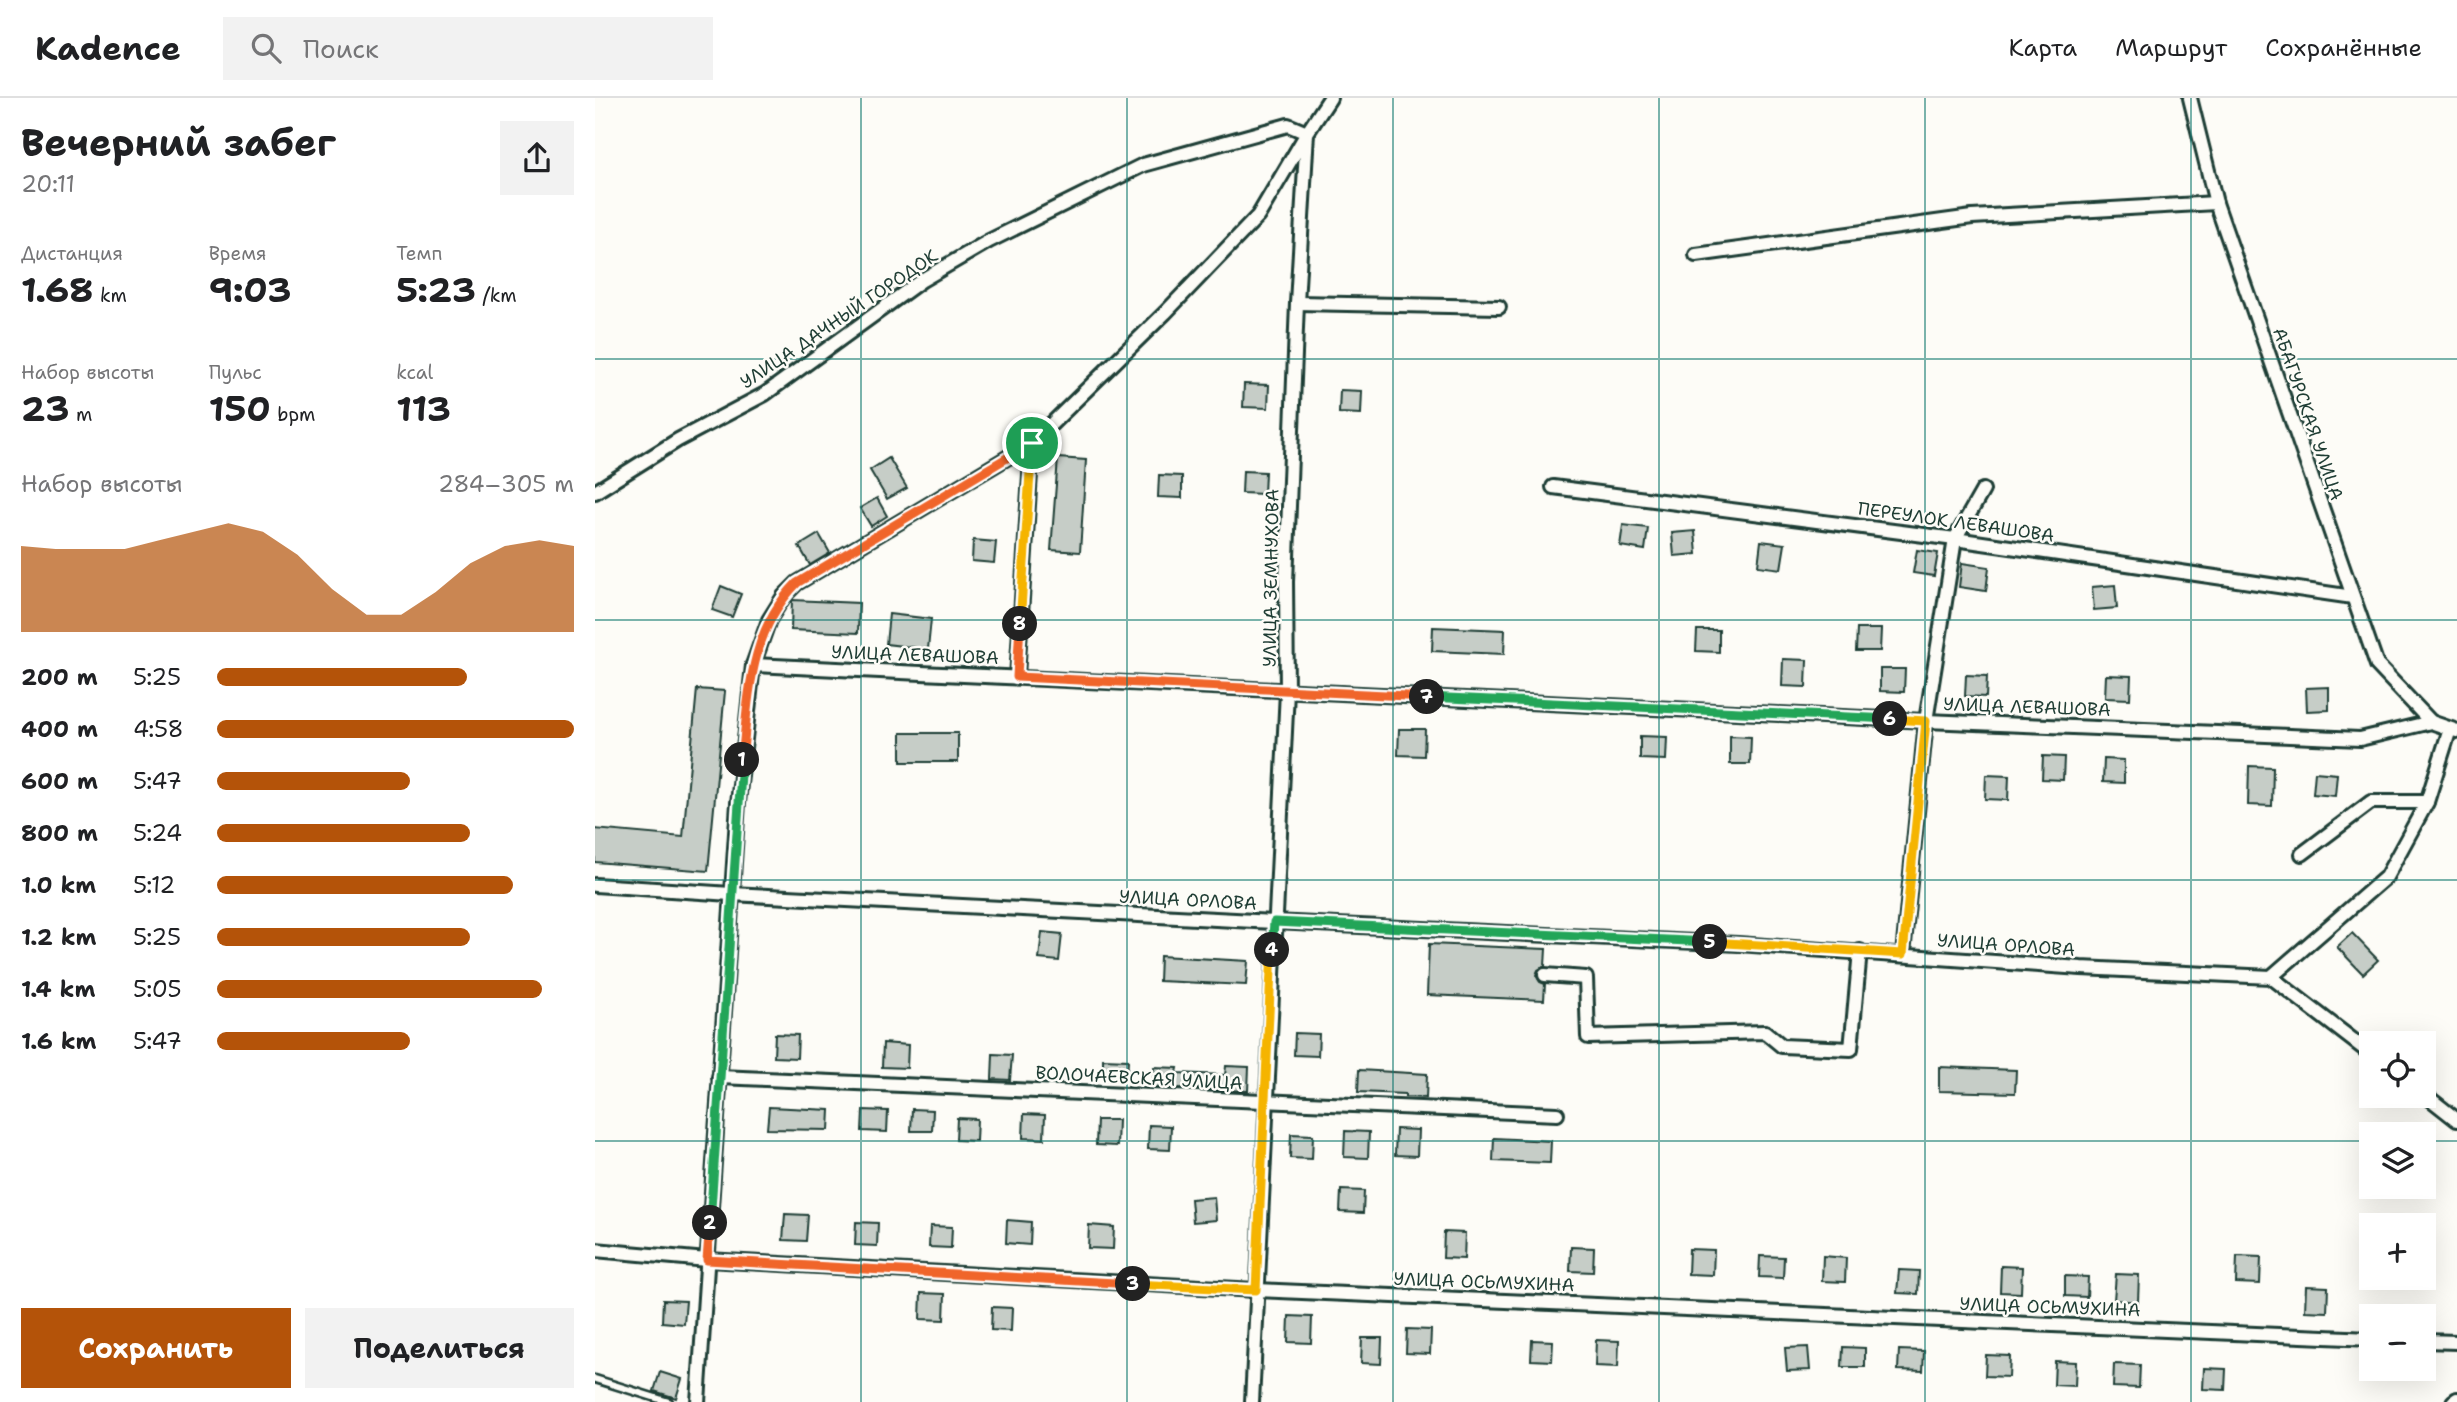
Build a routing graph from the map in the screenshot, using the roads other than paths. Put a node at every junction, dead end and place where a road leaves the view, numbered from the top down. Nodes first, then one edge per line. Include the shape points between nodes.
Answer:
1 (1330, 98) edge
2 (2190, 98) edge
3 (1307, 134) junction
4 (2216, 203) junction
5 (1696, 255) dead end
6 (1297, 303) junction
7 (1499, 307) dead end
8 (1032, 443) junction
9 (1553, 487) dead end
10 (1983, 490) dead end
11 (595, 492) edge
12 (1955, 538) junction
13 (2353, 597) junction
14 (753, 665) junction
15 (1017, 677) junction
16 (1287, 691) junction
17 (1926, 721) junction
18 (2431, 722) junction
19 (2453, 730) edge
20 (2427, 802) junction
21 (2302, 855) dead end
22 (595, 885) edge
23 (731, 894) junction
24 (1274, 922) junction
25 (1860, 951) junction
26 (1903, 954) junction
27 (1545, 975) dead end
28 (2271, 977) junction
29 (2359, 1045) edge
30 (719, 1077) junction
31 (1265, 1101) junction
32 (2436, 1103) edge
33 (1557, 1114) dead end
34 (2457, 1120) edge
35 (595, 1250) edge
36 (707, 1260) junction
37 (1256, 1290) junction
38 (2359, 1338) edge
39 (2436, 1341) edge
40 (2457, 1342) edge
41 (595, 1379) edge
42 (669, 1402) edge
43 (698, 1402) edge
44 (1252, 1402) edge

1 - 3 street, УЛИЦА ЗЕМНУХОВА
2 - 4 street, АБАГУРСКАЯ УЛИЦА
3 - 6 street, УЛИЦА ЗЕМНУХОВА
3 - 8 street via 1258,216
3 - 11 street, УЛИЦА ДАЧНЫЙ ГОРОДОК via 1288,125 1143,165 1067,201 922,280 765,394 678,440
4 - 5 street via 1972,217
4 - 13 street, АБАГУРСКАЯ УЛИЦА
6 - 7 street
6 - 16 street, УЛИЦА ЗЕМНУХОВА via 1286,582
8 - 14 street via 797,583 769,620
8 - 15 street
9 - 12 street, ПЕРЕУЛОК ЛЕВАШОВА
10 - 12 street
12 - 13 street, ПЕРЕУЛОК ЛЕВАШОВА
12 - 17 street
13 - 18 street, АБАГУРСКАЯ УЛИЦА via 2377,665
14 - 15 street, УЛИЦА ЛЕВАШОВА
14 - 23 street
15 - 16 street, УЛИЦА ЛЕВАШОВА
16 - 17 street, УЛИЦА ЛЕВАШОВА
16 - 24 street, УЛИЦА ЗЕМНУХОВА
17 - 18 street, УЛИЦА ЛЕВАШОВА via 2360,739
17 - 26 street
18 - 19 street
19 - 20 street
20 - 21 street via 2371,802
20 - 28 street via 2386,877
22 - 23 street, УЛИЦА ОРЛОВА
23 - 24 street, УЛИЦА ОРЛОВА
23 - 30 street
24 - 25 street, УЛИЦА ОРЛОВА
24 - 31 street, УЛИЦА ЗЕМНУХОВА
25 - 26 street, УЛИЦА ОРЛОВА
25 - 27 street via 1851,1049 1782,1046 1765,1032 1588,1037 1586,978
26 - 28 street, УЛИЦА ОРЛОВА
28 - 29 street
30 - 31 street, ВОЛОЧАЕВСКАЯ УЛИЦА
30 - 36 street
31 - 33 street, ВОЛОЧАЕВСКАЯ УЛИЦА
31 - 37 street, УЛИЦА ЗЕМНУХОВА
32 - 34 street
35 - 36 street, УЛИЦА ОСЬМУХИНА
36 - 37 street, УЛИЦА ОСЬМУХИНА
36 - 43 street
37 - 38 street, УЛИЦА ОСЬМУХИНА
37 - 44 street, УЛИЦА ЗЕМНУХОВА
39 - 40 street
41 - 42 lane

